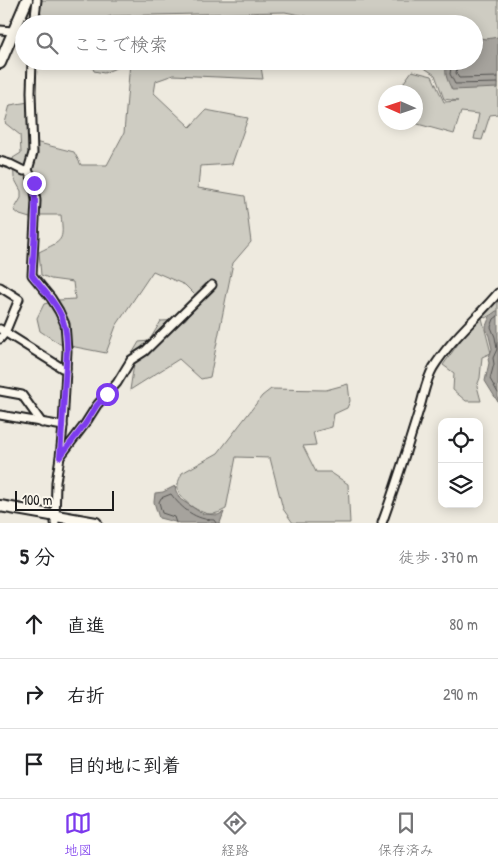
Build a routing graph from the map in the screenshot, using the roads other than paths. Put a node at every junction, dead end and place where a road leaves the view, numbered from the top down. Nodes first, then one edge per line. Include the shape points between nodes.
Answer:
1 (27, 0) edge
2 (37, 0) edge
3 (20, 15) edge
4 (35, 15) edge
5 (15, 27) edge
6 (0, 30) edge
7 (13, 31) junction
8 (0, 63) edge
9 (32, 70) edge
10 (0, 161) edge
11 (28, 170) junction
12 (212, 285) dead end
13 (0, 287) edge
14 (498, 293) edge
15 (3, 331) edge
16 (0, 339) edge
17 (66, 368) junction
18 (0, 391) edge
19 (0, 415) edge
20 (42, 423) junction
21 (63, 426) junction
22 (60, 457) junction
23 (0, 506) edge
24 (55, 520) edge
25 (96, 523) edge
26 (382, 523) edge

1 - 3 street
2 - 4 street
5 - 7 street
6 - 7 street
7 - 8 street
9 - 11 street via 33,153
10 - 11 street
11 - 17 street via 34,183 36,201 32,275 60,311 65,324
12 - 22 street via 146,351 132,360
13 - 15 street via 19,299
14 - 26 street via 463,329 432,370
15 - 16 street
15 - 17 street
17 - 21 street
18 - 20 street via 22,395
19 - 20 street
20 - 21 street
21 - 22 street
22 - 24 street
23 - 24 street
24 - 25 street

